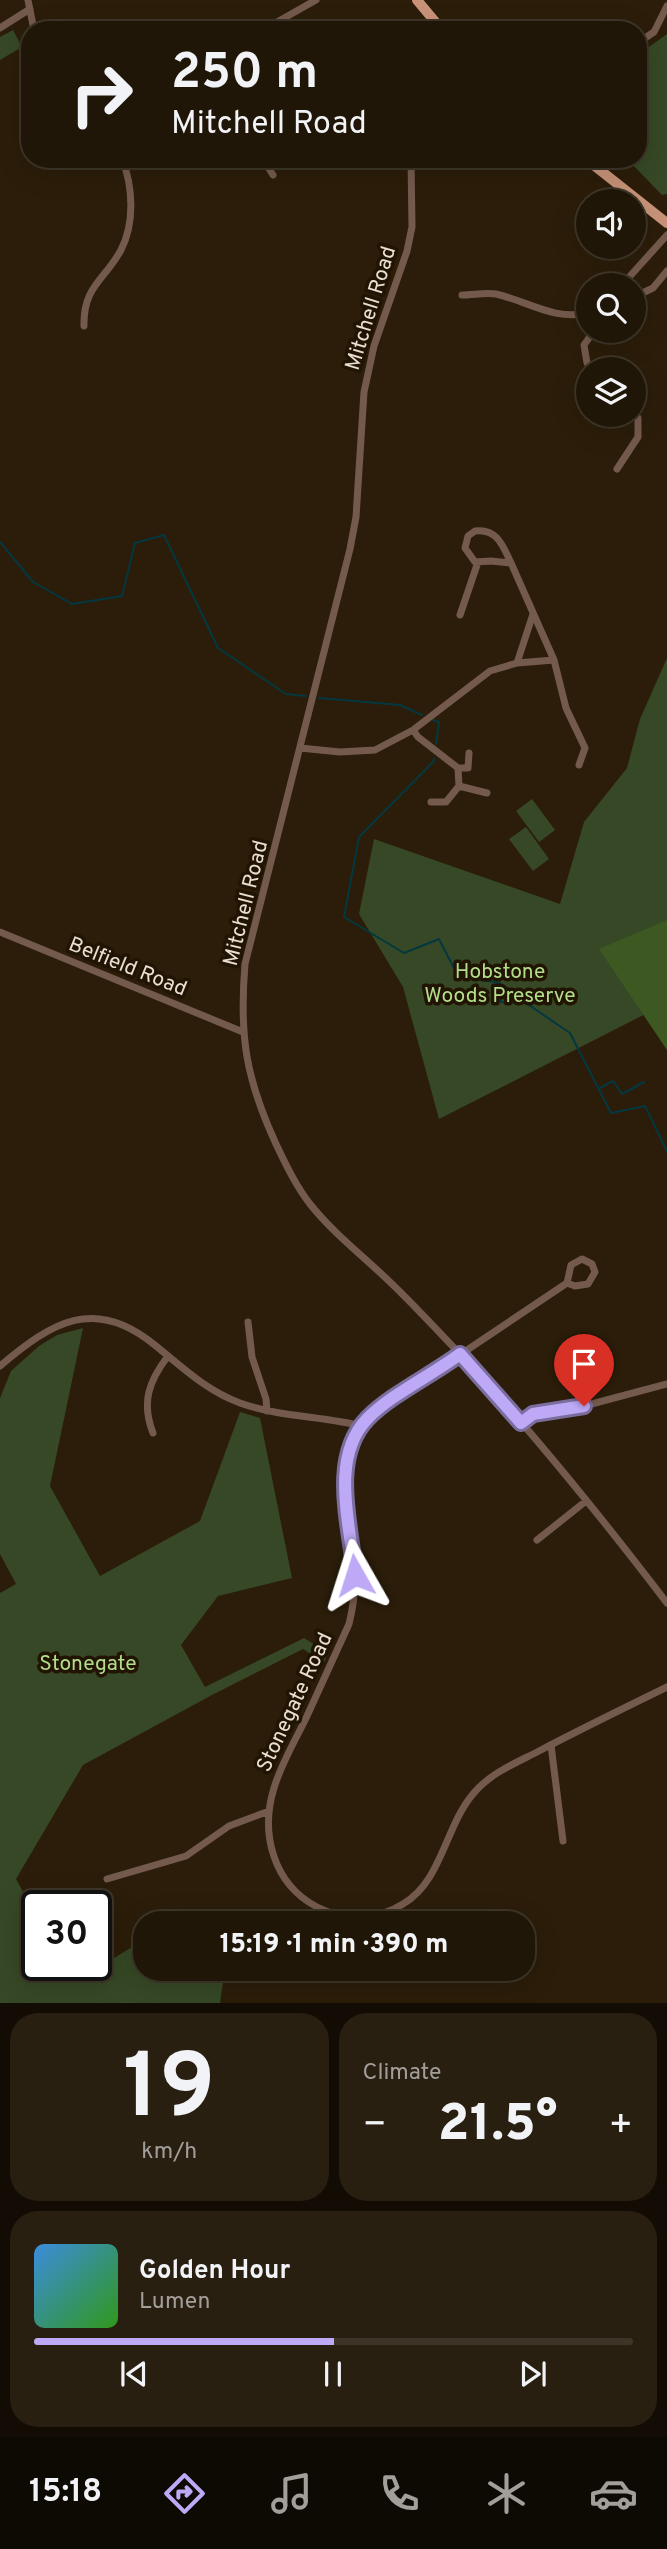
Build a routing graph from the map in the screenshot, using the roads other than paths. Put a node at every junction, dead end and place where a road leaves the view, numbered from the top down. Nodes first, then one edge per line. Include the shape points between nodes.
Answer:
1 (28, 0) edge
2 (316, 0) edge
3 (418, 0) edge
4 (667, 6) edge
5 (30, 9) junction
6 (32, 21) edge
7 (280, 21) edge
8 (435, 21) edge
9 (0, 28) edge
10 (647, 37) edge
11 (125, 168) edge
12 (269, 168) edge
13 (411, 168) edge
14 (597, 168) edge
15 (273, 174) dead end
16 (667, 223) edge
17 (667, 235) edge
18 (667, 271) edge
19 (633, 273) edge
20 (646, 291) edge
21 (462, 295) dead end
22 (576, 316) edge
23 (84, 326) dead end
24 (638, 427) edge
25 (617, 469) dead end
26 (478, 562) junction
27 (511, 563) junction
28 (534, 614) junction
29 (460, 615) dead end
30 (554, 660) junction
31 (517, 663) junction
32 (413, 730) junction
33 (300, 748) junction
34 (468, 753) dead end
35 (579, 765) dead end
36 (458, 768) junction
37 (459, 786) junction
38 (488, 793) dead end
39 (431, 802) dead end
40 (0, 932) edge
41 (243, 1032) junction
42 (568, 1283) dead end
43 (248, 1322) dead end
44 (460, 1354) junction
45 (168, 1356) junction
46 (0, 1366) edge
47 (667, 1384) edge
48 (267, 1410) junction
49 (521, 1423) junction
50 (362, 1426) junction
51 (153, 1433) dead end
52 (586, 1501) junction
53 (537, 1540) dead end
54 (667, 1603) edge
55 (667, 1687) edge
56 (551, 1745) junction
57 (270, 1811) junction
58 (563, 1841) dead end
59 (107, 1879) dead end

1 - 5 street
2 - 7 street
3 - 8 main road
4 - 10 street
5 - 6 street
5 - 9 street
11 - 23 street via 132,192 127,231 122,248 91,288
12 - 15 street
13 - 33 street, Mitchell Road via 412,227 366,376 356,517
14 - 16 main road
17 - 19 street
18 - 20 street
21 - 22 street via 494,294
24 - 25 street via 638,437
26 - 27 street
26 - 27 street via 468,556 465,544 471,533 481,530 496,536
26 - 29 street
27 - 28 street
28 - 30 street
28 - 31 street
30 - 31 street
30 - 35 street via 566,708 585,748
31 - 32 street via 490,671
32 - 33 street via 374,750
32 - 36 street
33 - 41 street, Mitchell Road via 250,941 242,997
34 - 36 street via 468,768
36 - 37 street
37 - 38 street
37 - 39 street via 446,802
40 - 41 street, Belfield Road
41 - 44 street, Mitchell Road via 255,1095 299,1189 330,1226
42 - 44 street, Stonegate Road
43 - 48 street
44 - 49 street, Mitchell Road
44 - 50 street, Stonegate Road via 379,1409
45 - 46 street via 122,1324 81,1319 44,1331
45 - 48 street via 212,1389
45 - 51 street via 148,1389 147,1413
47 - 49 street via 533,1414
48 - 50 street
49 - 52 street, Mitchell Road
50 - 57 street, Stonegate Road via 346,1472 355,1601 349,1624 274,1787
52 - 53 street
52 - 54 street, Mitchell Road
55 - 56 street, Stonegate Road
56 - 57 street, Stonegate Road via 498,1773 472,1794 425,1885 406,1903 383,1914 345,1917 301,1897 271,1849
56 - 58 street
57 - 59 street via 229,1826 186,1856

